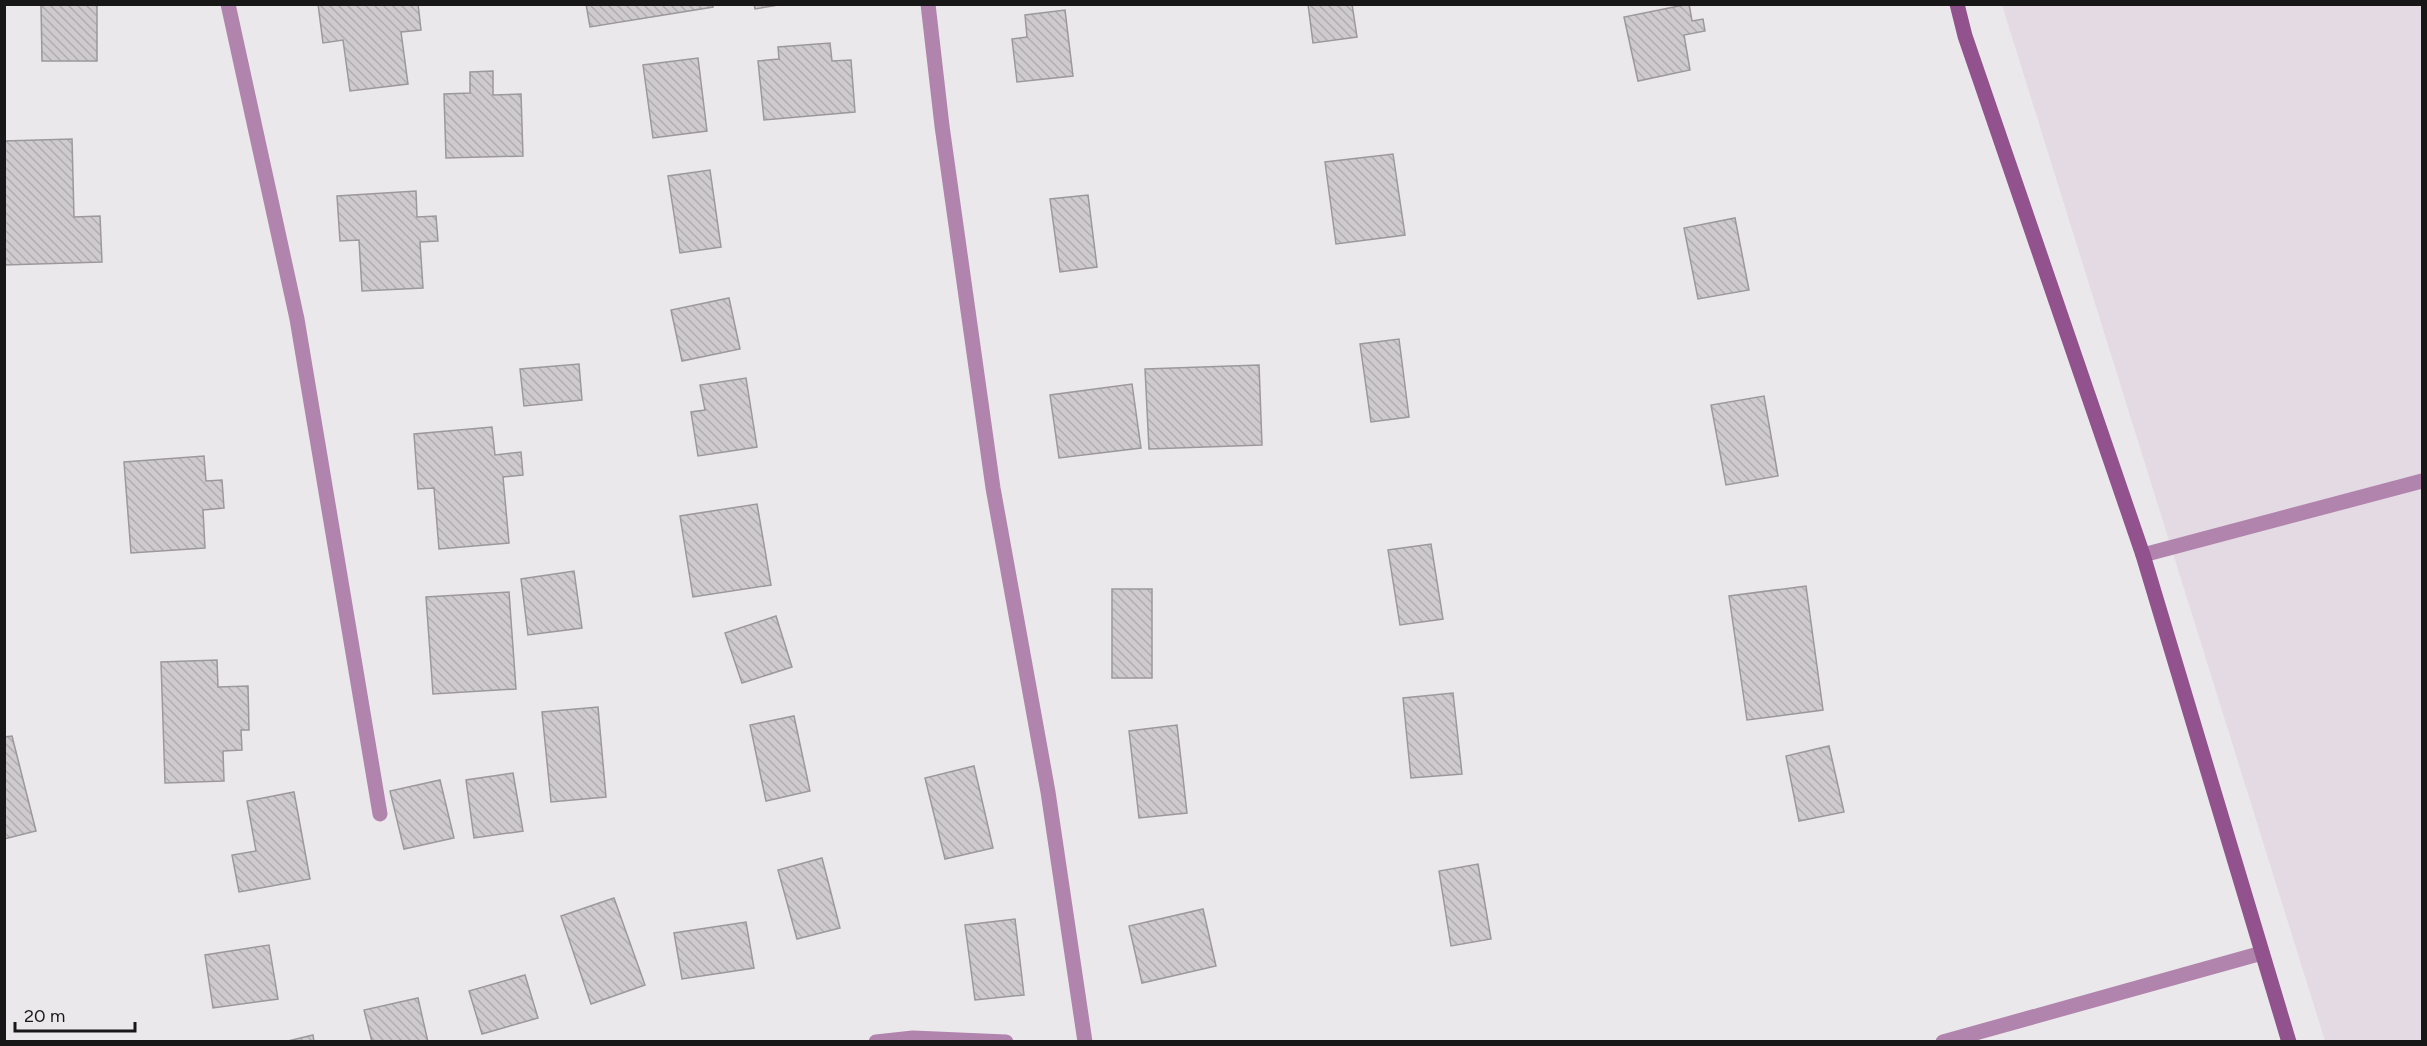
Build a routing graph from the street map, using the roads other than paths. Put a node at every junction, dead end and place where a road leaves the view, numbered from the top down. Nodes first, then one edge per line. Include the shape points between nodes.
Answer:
1 (228, 4) edge
2 (928, 4) edge
3 (1957, 4) edge
4 (2422, 481) edge
5 (2144, 555) junction
6 (380, 814) dead end
7 (2262, 953) junction
8 (876, 1041) edge
9 (1006, 1041) edge
10 (1085, 1041) edge
11 (1943, 1041) edge
12 (2289, 1041) edge

1 - 6 street via 297,319
2 - 10 street via 993,488 1048,792
3 - 5 main road
4 - 5 street
5 - 7 main road
7 - 11 street
7 - 12 main road
8 - 9 street

